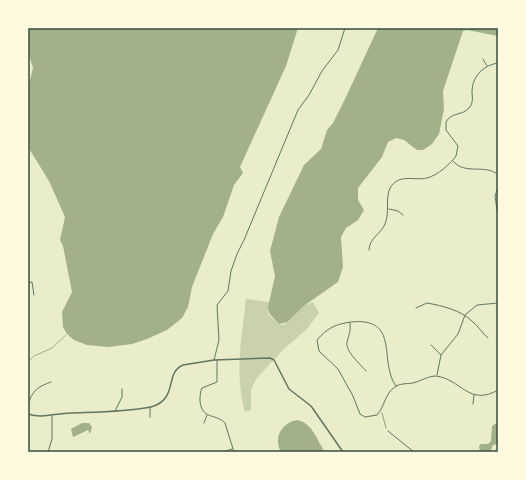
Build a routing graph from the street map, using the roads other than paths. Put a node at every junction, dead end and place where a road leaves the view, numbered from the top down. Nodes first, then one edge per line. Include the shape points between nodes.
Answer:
1 (346, 28) edge
2 (483, 59) dead end
3 (498, 63) edge
4 (487, 66) junction
5 (453, 160) junction
6 (498, 175) edge
7 (498, 187) edge
8 (389, 209) junction
9 (403, 215) dead end
10 (498, 217) edge
11 (369, 250) dead end
12 (28, 283) edge
13 (34, 295) dead end
14 (498, 303) edge
15 (416, 308) dead end
16 (465, 315) junction
17 (350, 322) junction
18 (488, 338) dead end
19 (431, 345) dead end
20 (441, 355) junction
21 (214, 360) junction
22 (217, 360) junction
23 (366, 370) dead end
24 (437, 376) junction
25 (51, 382) dead end
26 (396, 386) junction
27 (122, 390) dead end
28 (498, 390) edge
29 (474, 395) junction
30 (473, 404) dead end
31 (28, 405) edge
32 (150, 407) junction
33 (115, 412) junction
34 (28, 414) edge
35 (207, 414) junction
36 (52, 416) junction
37 (150, 417) dead end
38 (204, 423) dead end
39 (388, 431) road end
40 (232, 449) junction
41 (48, 452) edge
42 (223, 452) edge
43 (234, 452) edge
44 (343, 452) edge
45 (414, 452) edge

1 - 21 street via 338,50 298,110 236,254 228,291 217,305 219,340
2 - 4 street
3 - 4 street
4 - 5 street via 474,81 473,99 468,109 452,115 446,122 446,130 458,146 458,153
5 - 6 street via 462,168 491,170
5 - 8 street via 430,177 402,178 395,182 389,192
7 - 10 street via 495,196
8 - 9 street
8 - 11 street via 385,225 372,240
12 - 13 street via 32,282
14 - 16 street via 477,305
15 - 16 street via 427,303
16 - 18 street
16 - 20 street via 458,334
17 - 23 street via 348,349
17 - 26 street via 372,324 383,334 388,350 390,375
17 - 26 street via 325,330 317,340 317,348 338,369 354,396 360,414 369,418 381,411 388,394
19 - 20 street
20 - 24 street
21 - 22 street
21 - 32 street via 178,367 166,398
22 - 35 street via 217,382 204,387 201,391 201,408
22 - 44 street via 274,360 289,389 311,406
24 - 26 street
24 - 29 street
25 - 31 street via 31,393
27 - 33 street via 122,399
28 - 29 street via 486,395
29 - 30 street
32 - 33 street
32 - 37 street
33 - 36 street
34 - 36 street
35 - 38 street
35 - 40 street via 225,423
36 - 41 street via 52,439
39 - 45 street
40 - 42 street
40 - 43 street

